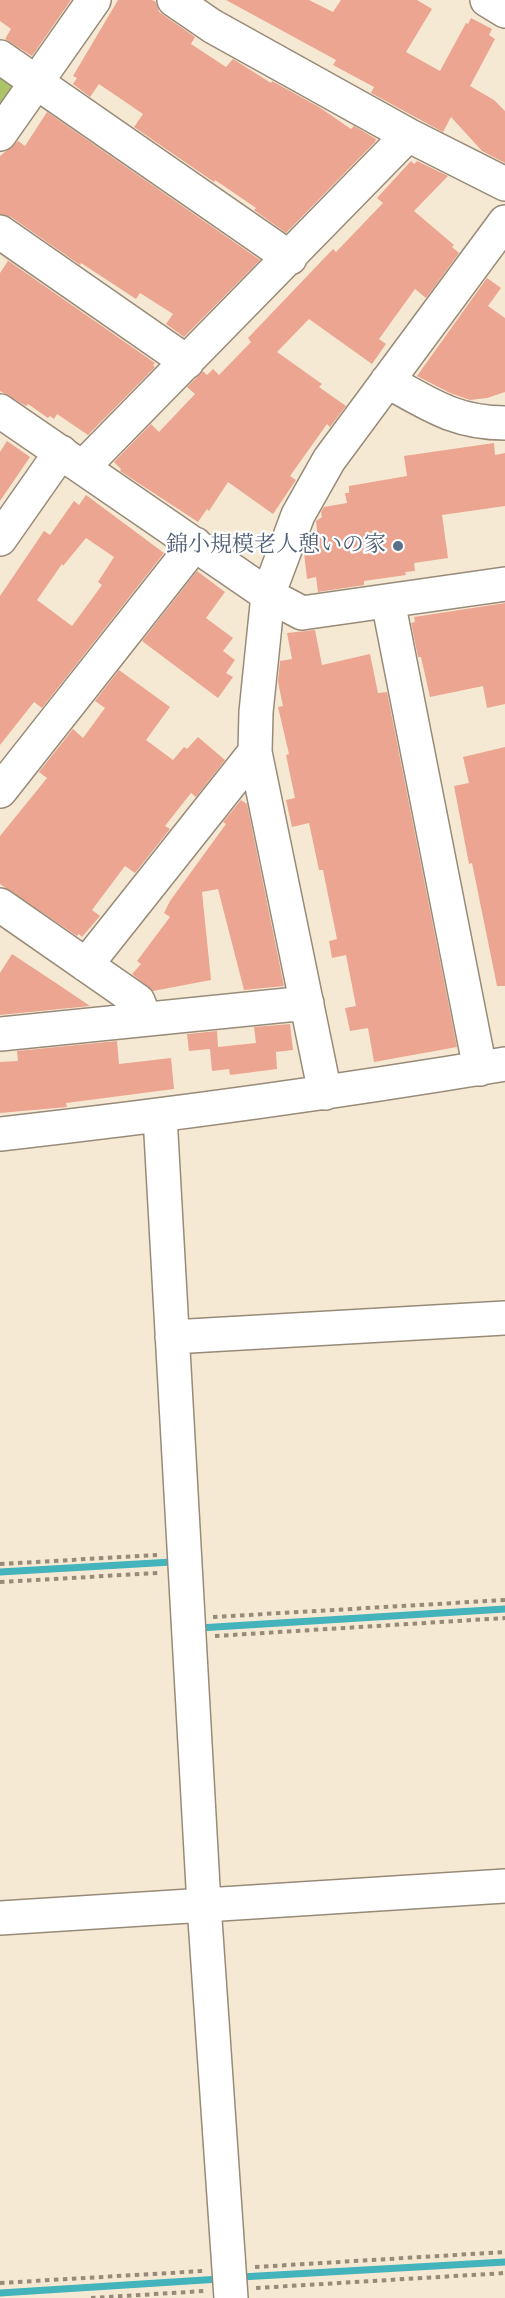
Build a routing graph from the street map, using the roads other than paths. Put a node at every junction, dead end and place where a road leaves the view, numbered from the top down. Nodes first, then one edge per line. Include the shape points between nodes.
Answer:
1 (94, 0) edge
2 (174, 0) edge
3 (487, 0) edge
4 (505, 11) edge
5 (0, 57) edge
6 (37, 82) junction
7 (0, 134) edge
8 (408, 135) junction
9 (505, 183) edge
10 (505, 222) edge
11 (0, 232) edge
12 (290, 258) junction
13 (187, 362) junction
14 (387, 381) junction
15 (0, 411) edge
16 (505, 423) edge
17 (72, 459) junction
18 (0, 539) edge
19 (195, 544) junction
20 (505, 584) edge
21 (268, 595) junction
22 (388, 601) junction
23 (255, 752) junction
24 (0, 791) edge
25 (0, 905) edge
26 (86, 965) junction
27 (307, 1003) junction
28 (145, 1019) junction
29 (0, 1034) edge
30 (492, 1067) edge
31 (325, 1093) junction
32 (160, 1116) junction
33 (0, 1134) edge
34 (505, 1318) edge
35 (172, 1337) junction
36 (505, 1886) edge
37 (204, 1905) junction
38 (0, 1917) edge
39 (230, 2294) edge

1 - 6 street
2 - 8 street via 212,26
3 - 4 street
5 - 6 street
6 - 7 street
6 - 12 street
8 - 9 street
8 - 12 street
10 - 14 street
11 - 13 street
12 - 13 street
13 - 17 street
14 - 16 street via 444,413 485,423
14 - 21 street via 329,460 298,515
15 - 17 street
17 - 18 street
17 - 19 street
19 - 21 street
19 - 24 street
20 - 22 street
21 - 22 street via 302,613
21 - 23 street
22 - 30 street
23 - 26 street
23 - 27 street
25 - 26 street
26 - 28 street via 138,1001
27 - 28 street
27 - 31 street
28 - 29 street
30 - 31 street
31 - 32 street
32 - 33 street
32 - 35 street
34 - 35 street
35 - 37 street
36 - 37 street
37 - 38 street
37 - 39 street

